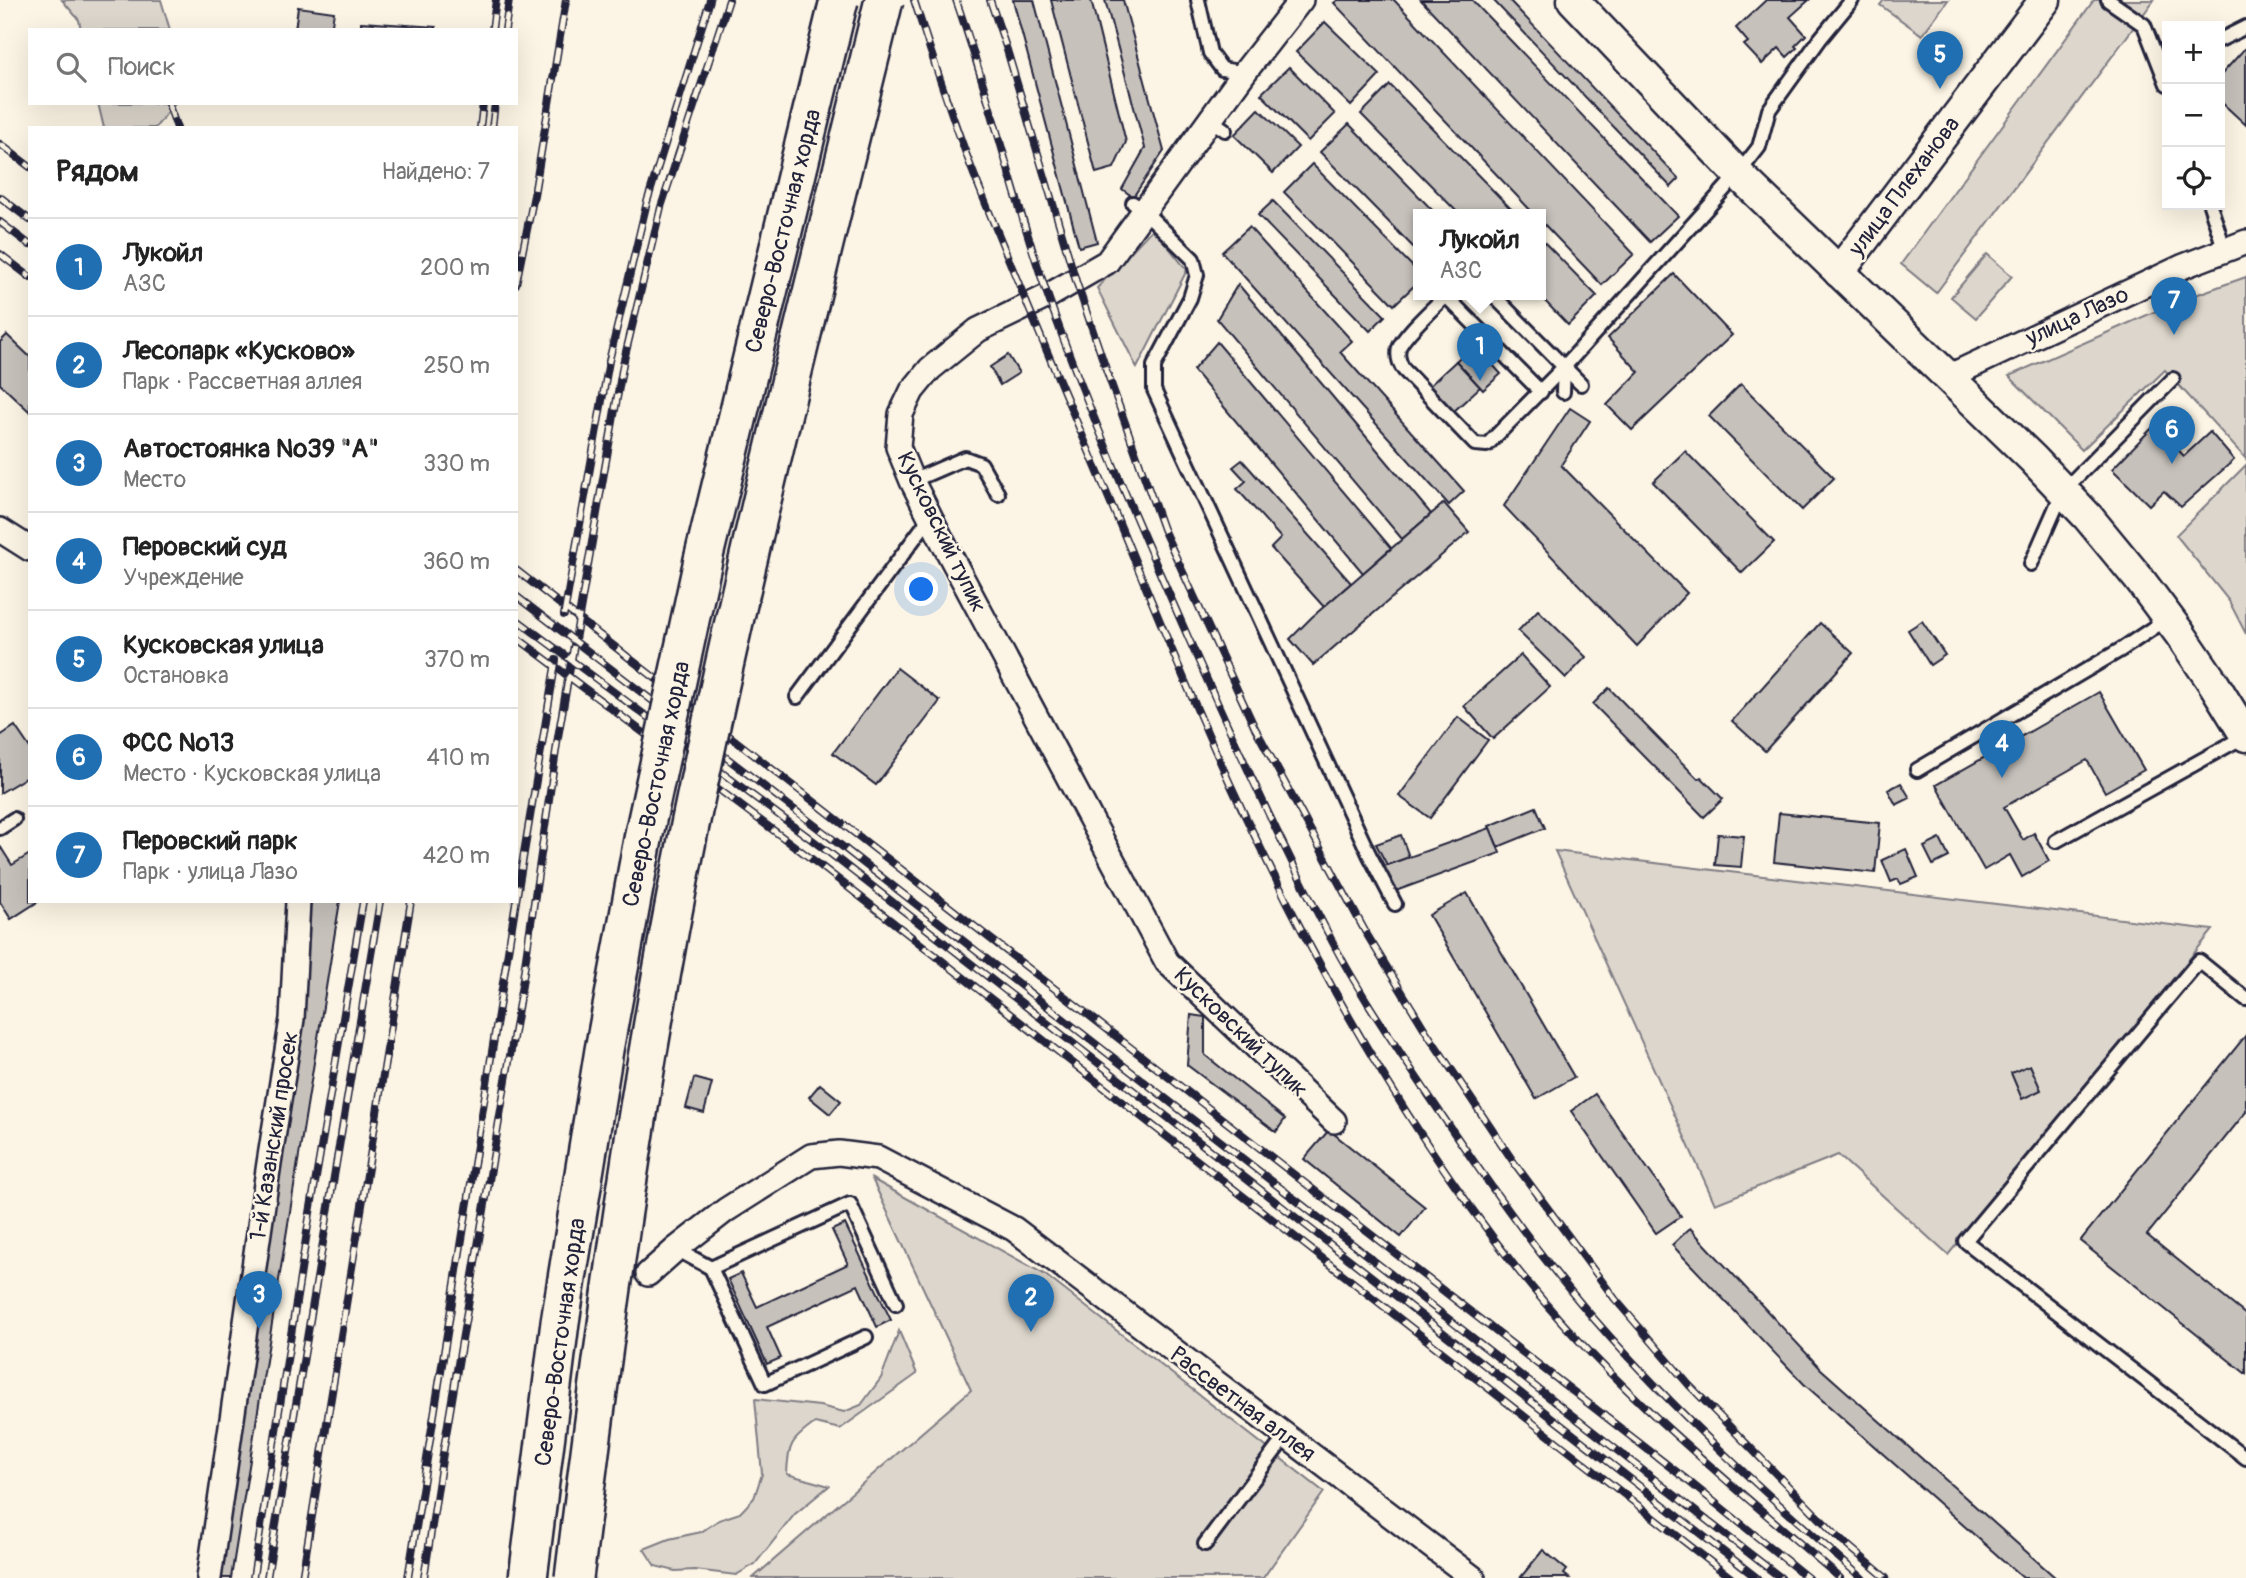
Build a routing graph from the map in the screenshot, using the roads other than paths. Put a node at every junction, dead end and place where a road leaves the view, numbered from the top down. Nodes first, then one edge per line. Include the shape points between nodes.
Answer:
1 (839, 0) edge
2 (884, 0) edge
3 (1198, 0) edge
4 (1301, 0) edge
5 (1573, 0) edge
6 (1852, 0) edge
7 (2108, 0) edge
8 (2035, 4) edge
9 (2246, 27) edge
10 (2225, 38) edge
11 (2162, 64) edge
12 (1244, 73) junction
13 (1738, 174) junction
14 (1138, 207) junction
15 (2213, 210) edge
16 (2235, 247) edge
17 (1839, 272) junction
18 (1441, 300) edge
19 (1451, 300) edge
20 (1498, 300) edge
21 (1564, 367) junction
22 (1948, 377) junction
23 (2173, 379) dead end
24 (1581, 384) dead end
25 (1541, 392) junction
26 (1563, 392) dead end
27 (912, 481) junction
28 (2063, 491) junction
29 (998, 494) dead end
30 (931, 516) junction
31 (0, 530) edge
32 (28, 548) edge
33 (2031, 564) dead end
34 (2168, 618) junction
35 (797, 697) dead end
36 (2246, 736) edge
37 (1917, 770) dead end
38 (14, 819) dead end
39 (0, 828) edge
40 (2056, 841) dead end
41 (298, 903) edge
42 (1395, 904) dead end
43 (2246, 999) edge
44 (1334, 1121) dead end
45 (676, 1249) junction
46 (711, 1268) junction
47 (648, 1274) dead end
48 (896, 1304) dead end
49 (866, 1337) dead end
50 (1286, 1436) junction
51 (2246, 1458) edge
52 (1205, 1544) dead end
53 (209, 1578) edge
54 (528, 1578) edge
55 (574, 1578) edge
56 (1473, 1578) edge

1 - 54 main road, Северо-Восточная хорда, bridge via 704,560 644,834 562,1308
2 - 55 main road, Северо-Восточная хорда, bridge via 745,570 688,836 608,1312
3 - 12 lane via 1210,53 1222,69
4 - 12 street, Кусковский тупик
5 - 13 street
6 - 13 lane via 1769,110 1759,147
7 - 11 lane via 2144,25
8 - 17 street, улица Плеханова
9 - 10 lane
12 - 14 street, Кусковский тупик via 1218,125
13 - 17 street
13 - 21 lane
14 - 27 street, Кусковский тупик via 1107,262 978,330 930,369 901,414 898,447
14 - 42 lane via 1193,259 1197,275 1154,366 1154,390
15 - 16 lane
16 - 22 street, улица Лазо via 2184,266
17 - 22 street
18 - 25 lane via 1405,338 1398,357 1404,370 1475,444 1491,443
19 - 25 lane
20 - 21 lane
21 - 24 lane
21 - 25 lane
21 - 26 lane
22 - 28 street
23 - 28 lane
27 - 29 lane via 965,458 981,464
27 - 30 street, Кусковский тупик
28 - 33 lane
28 - 34 street
30 - 35 lane
30 - 44 street, Кусковский тупик via 1167,962
31 - 32 street
34 - 36 street
34 - 37 lane
36 - 40 lane
38 - 39 lane
41 - 53 street, 1-й Казанский просек via 292,1019
43 - 51 lane via 2199,961 1965,1241
45 - 46 lane
45 - 47 street, Рассветная аллея
45 - 50 street, Рассветная аллея via 726,1210 811,1156 839,1153 878,1158 1014,1229
46 - 48 lane via 850,1204
46 - 49 lane via 765,1384
50 - 52 lane
50 - 56 street, Рассветная аллея

